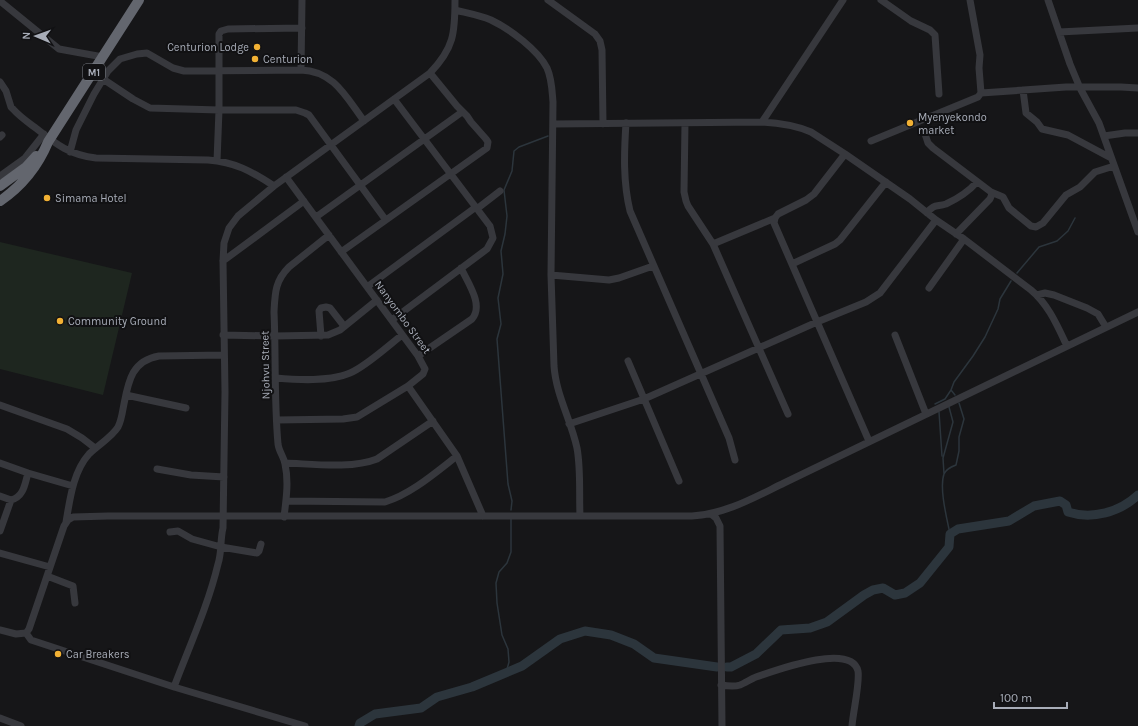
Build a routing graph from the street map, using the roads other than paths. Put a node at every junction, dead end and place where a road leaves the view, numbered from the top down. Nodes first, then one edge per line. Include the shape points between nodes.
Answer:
1 (139, 0) edge
2 (302, 0) edge
3 (455, 0) edge
4 (548, 0) edge
5 (843, 0) edge
6 (882, 0) edge
7 (970, 0) edge
8 (1048, 0) edge
9 (0, 1) edge
10 (455, 10) junction
11 (302, 28) junction
12 (1138, 28) edge
13 (1059, 32) junction
14 (103, 58) junction
15 (219, 70) junction
16 (301, 70) junction
17 (430, 73) junction
18 (103, 78) junction
19 (0, 82) edge
20 (1080, 88) junction
21 (1138, 88) edge
22 (1022, 90) junction
23 (981, 92) junction
24 (939, 94) dead end
25 (394, 99) junction
26 (219, 110) junction
27 (462, 112) junction
28 (364, 121) junction
29 (762, 122) junction
30 (626, 123) junction
31 (685, 123) junction
32 (553, 124) junction
33 (603, 124) junction
34 (1138, 133) edge
35 (925, 134) dead end
36 (1104, 136) junction
37 (425, 138) junction
38 (47, 139) junction
39 (871, 141) dead end
40 (331, 145) junction
41 (70, 152) junction
42 (845, 154) junction
43 (1111, 158) junction
44 (217, 161) junction
45 (1114, 166) junction
46 (451, 172) junction
47 (0, 176) edge
48 (286, 177) junction
49 (886, 182) junction
50 (977, 182) junction
51 (20, 184) junction
52 (360, 185) junction
53 (0, 186) edge
54 (274, 186) junction
55 (500, 191) dead end
56 (991, 192) junction
57 (0, 201) edge
58 (304, 201) junction
59 (0, 205) edge
60 (477, 207) junction
61 (927, 213) junction
62 (316, 218) junction
63 (775, 218) junction
64 (385, 219) junction
65 (936, 220) junction
66 (1138, 232) edge
67 (956, 234) junction
68 (329, 235) junction
69 (964, 239) junction
70 (713, 244) junction
71 (341, 252) junction
72 (223, 261) junction
73 (792, 264) junction
74 (653, 266) junction
75 (461, 268) junction
76 (551, 274) junction
77 (367, 287) junction
78 (928, 288) dead end
79 (1037, 295) junction
80 (377, 300) junction
81 (1138, 312) edge
82 (392, 320) junction
83 (817, 322) junction
84 (344, 326) junction
85 (1106, 327) junction
86 (402, 335) junction
87 (895, 335) dead end
88 (223, 336) junction
89 (275, 336) junction
90 (321, 336) junction
91 (1067, 346) junction
92 (759, 348) junction
93 (224, 355) junction
94 (418, 356) junction
95 (628, 361) dead end
96 (701, 373) junction
97 (276, 378) junction
98 (408, 386) junction
99 (126, 394) junction
100 (644, 399) junction
101 (0, 405) edge
102 (186, 408) dead end
103 (788, 414) dead end
104 (926, 414) junction
105 (277, 420) junction
106 (433, 421) junction
107 (569, 424) junction
108 (869, 441) junction
109 (95, 448) junction
110 (457, 456) junction
111 (735, 460) dead end
112 (0, 463) edge
113 (285, 463) junction
114 (157, 469) dead end
115 (28, 473) junction
116 (224, 477) junction
117 (680, 480) dead end
118 (73, 486) junction
119 (0, 496) edge
120 (11, 500) junction
121 (286, 501) junction
122 (711, 514) junction
123 (483, 516) junction
124 (580, 516) junction
125 (223, 517) junction
126 (284, 517) junction
127 (66, 522) junction
128 (0, 531) edge
129 (170, 532) dead end
130 (261, 544) dead end
131 (221, 547) junction
132 (0, 553) edge
133 (50, 567) junction
134 (47, 576) junction
135 (76, 603) dead end
136 (0, 631) edge
137 (26, 633) junction
138 (721, 685) junction
139 (174, 687) junction
140 (0, 718) edge
141 (21, 726) edge
142 (304, 726) edge
143 (722, 726) edge
144 (852, 726) edge

1 - 14 highway, M1
2 - 11 street
3 - 10 street
4 - 33 street via 595,34 600,41
5 - 29 street
6 - 24 street via 935,35
7 - 23 street via 980,55
8 - 13 street
9 - 14 street via 60,49
10 - 17 street via 454,32 448,49
10 - 32 street via 497,23 538,56 551,80
11 - 15 street via 224,29 219,38
11 - 16 street
12 - 13 street
13 - 20 street
14 - 38 highway, M1
15 - 16 street
15 - 18 street via 178,70 151,54 143,53 120,59
15 - 26 street
16 - 28 street via 315,71 330,79
17 - 25 street
17 - 27 street
18 - 26 street via 150,108
18 - 41 street via 76,130
19 - 38 street via 11,107
20 - 21 street
20 - 22 street
20 - 36 street
22 - 23 street
22 - 43 street via 1026,113 1042,129 1068,135
23 - 39 street via 978,97
25 - 28 street
25 - 37 street
26 - 40 street via 301,111 309,116
26 - 44 street
27 - 37 street
27 - 46 street via 486,139 488,145
28 - 40 street
29 - 31 street
29 - 42 street via 784,124 811,132
30 - 31 street
30 - 33 street
30 - 74 street via 624,179 627,200
31 - 70 street via 685,197 688,206
32 - 33 street
32 - 76 street
34 - 36 street
35 - 50 street via 933,148
36 - 43 street
37 - 46 street
37 - 52 street
38 - 41 street
38 - 47 street
38 - 51 highway, M1 via 44,152 34,169
38 - 53 highway, M1 via 26,167
40 - 48 street
40 - 52 street
41 - 44 street via 96,158
42 - 49 street
42 - 63 street via 814,194 782,211
43 - 45 street
44 - 54 street via 243,167
45 - 56 street via 1095,172 1080,187 1066,195 1043,223 1036,227 1031,226 1009,208 1003,197
45 - 66 street
46 - 60 street
46 - 64 street
48 - 54 street
48 - 58 street, Nanyombo Street
49 - 61 street
49 - 73 street via 840,240
50 - 56 street
50 - 61 street via 969,190 944,204 934,206
51 - 57 highway, M1
51 - 59 highway, M1
52 - 62 street
52 - 64 street
54 - 72 street via 232,222 226,234
55 - 60 street
56 - 67 street via 990,199
58 - 62 street, Nanyombo Street
58 - 72 street
60 - 75 street via 490,226 493,238 487,249
60 - 77 street
61 - 65 street
62 - 68 street, Nanyombo Street
63 - 70 street
63 - 73 street via 775,228
64 - 71 street
65 - 67 street
65 - 83 street via 880,293 866,302
67 - 69 street
68 - 71 street, Nanyombo Street
68 - 89 street, Njohvu Street via 289,266 279,279 275,294
69 - 78 street
69 - 79 street
70 - 92 street
71 - 77 street, Nanyombo Street
72 - 88 street
73 - 83 street
74 - 76 street via 609,280
74 - 96 street
75 - 82 street
75 - 94 street via 475,300 475,316
76 - 107 street via 555,378
77 - 80 street, Nanyombo Street
79 - 85 street via 1054,295 1087,308 1098,314
79 - 91 street via 1051,313
80 - 82 street, Nanyombo Street
80 - 84 street
81 - 85 street
82 - 86 street, Nanyombo Street
83 - 92 street
83 - 108 street
84 - 90 street via 334,333
84 - 90 street via 330,308 321,308
85 - 91 street
86 - 94 street, Nanyombo Street
86 - 97 street via 357,369 342,376 295,380
87 - 104 street
88 - 89 street
88 - 93 street
89 - 90 street
89 - 97 street, Njohvu Street
91 - 104 street
92 - 96 street
92 - 103 street
93 - 99 street via 150,358 137,366
93 - 116 street
94 - 98 street, Nanyombo Street via 424,366 424,372
95 - 100 street
96 - 100 street
96 - 111 street via 729,438
97 - 105 street, Njohvu Street
98 - 105 street via 363,414 350,418
98 - 106 street
99 - 102 street
99 - 109 street via 119,426
100 - 107 street
100 - 117 street
101 - 109 street via 67,428
104 - 108 street
105 - 113 street, Njohvu Street via 278,446
106 - 110 street
106 - 113 street via 369,462
107 - 124 street via 577,454
108 - 122 street via 744,502
109 - 118 street via 83,462
110 - 121 street via 394,500
110 - 123 street
112 - 115 street
113 - 121 street, Njohvu Street
114 - 116 street
115 - 118 street
115 - 120 street via 22,493
116 - 125 street
118 - 127 street
119 - 120 street
120 - 128 street
121 - 126 street, Njohvu Street
122 - 124 street
122 - 138 street via 720,526
123 - 124 street
123 - 126 street
125 - 126 street
125 - 127 street via 78,516
125 - 131 street
127 - 133 street
129 - 131 street via 178,531 192,539
130 - 131 street via 257,553
131 - 139 street via 214,581
132 - 133 street
133 - 134 street
134 - 135 street via 73,586
134 - 137 street
136 - 137 street
137 - 139 street via 31,640
138 - 143 street
138 - 144 street via 734,686 812,660 846,660 856,666 858,676
139 - 142 street
140 - 141 street

